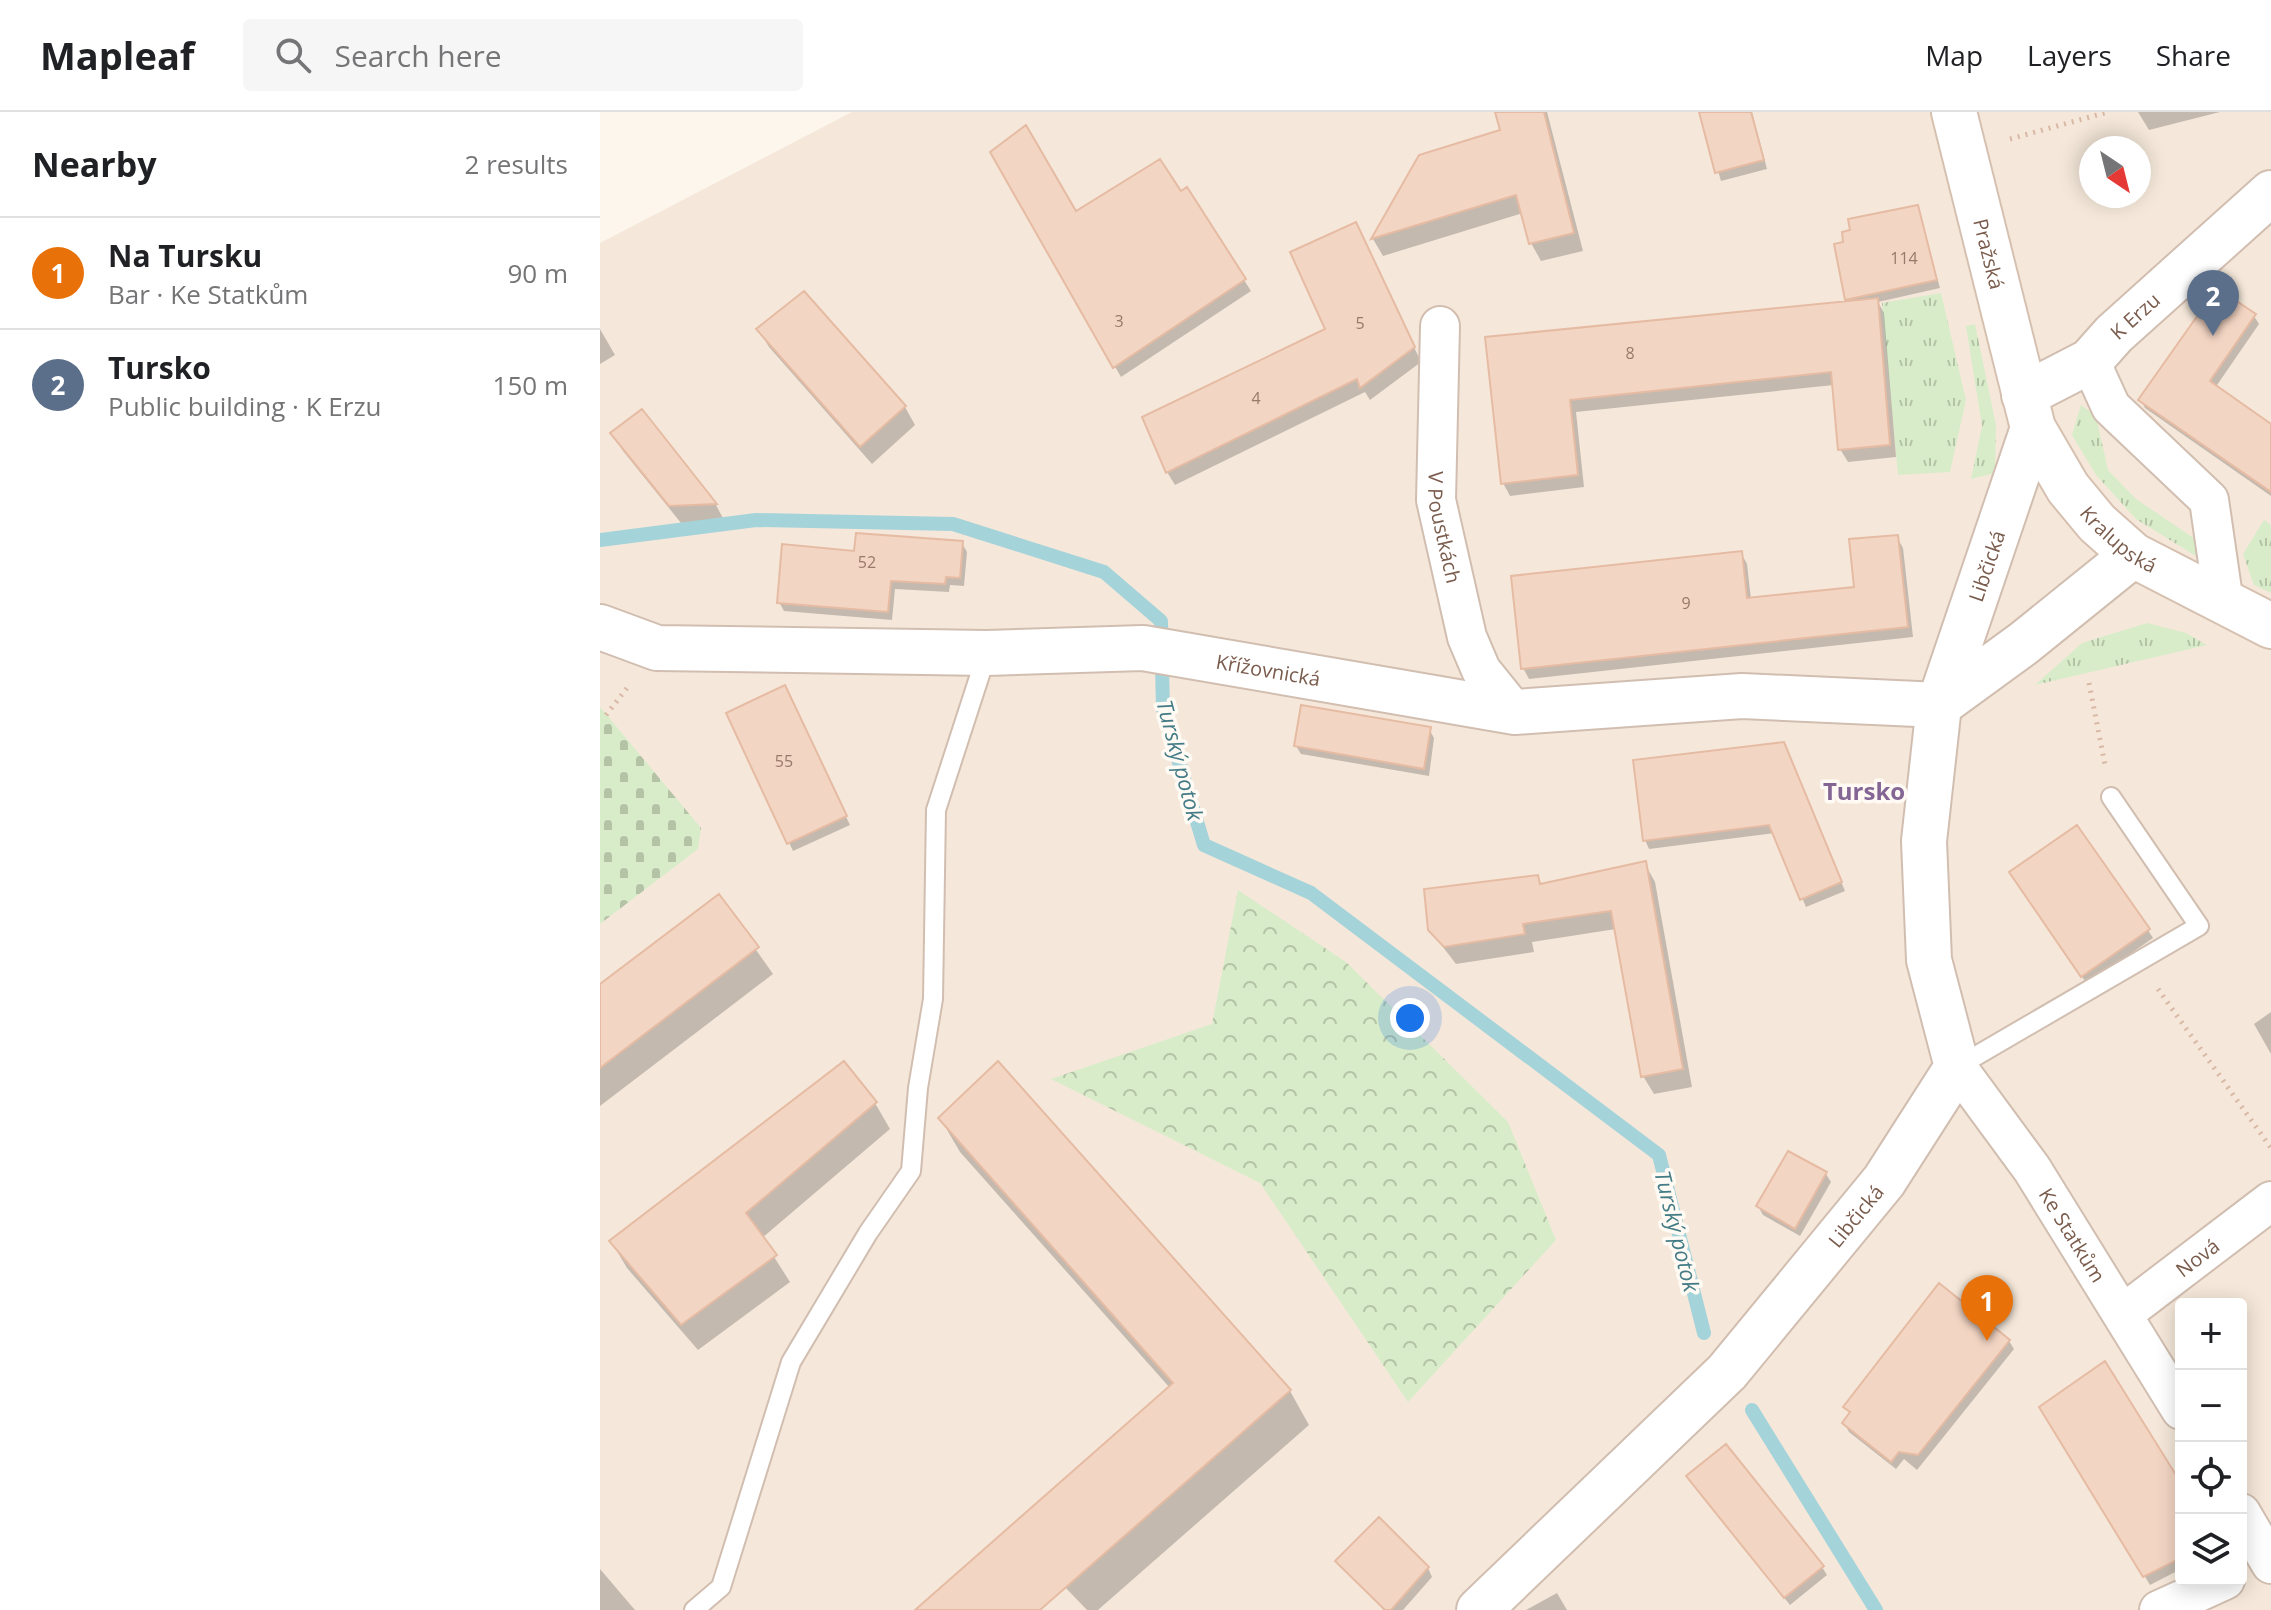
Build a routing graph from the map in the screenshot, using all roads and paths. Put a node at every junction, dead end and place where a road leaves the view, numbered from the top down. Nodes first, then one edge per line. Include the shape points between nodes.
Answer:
1 (1954, 112) edge
2 (2108, 112) edge
3 (2010, 139) dead end
4 (2271, 193) edge
5 (1440, 326) dead end
6 (2090, 361) junction
7 (2029, 412) junction
8 (2133, 555) junction
9 (2224, 604) junction
10 (2271, 626) edge
11 (600, 627) edge
12 (987, 653) junction
13 (2089, 683) dead end
14 (1939, 705) junction
15 (1515, 712) junction
16 (2111, 797) joint
17 (2138, 961) junction
18 (1957, 1067) junction
19 (2271, 1148) edge
20 (2271, 1201) edge
21 (2124, 1313) junction
22 (2175, 1400) edge
23 (2241, 1514) edge
24 (2260, 1566) edge
25 (2212, 1586) edge
26 (694, 1610) edge
27 (1479, 1610) edge
28 (2159, 1610) edge

1 - 7 street, Pražská
2 - 3 path
4 - 6 street, K Erzu
5 - 15 street, V Poustkách via 1436,500 1467,637 1481,670
6 - 7 street, K Erzu
6 - 9 street via 2111,407 2209,500
7 - 8 street, Kralupská via 2068,488
7 - 14 street, Libčická
8 - 9 street, Kralupská
8 - 14 street
9 - 10 street, Kralupská
11 - 12 street, Křížovnická via 657,648
12 - 15 street, Křížovnická via 1143,648
12 - 26 lane via 936,810 933,999 911,1171 791,1362 721,1587
13 - 16 path
14 - 15 street, Křížovnická via 1742,696
14 - 18 street, Libčická via 1924,841 1929,960
16 - 17 lane via 2199,926
17 - 18 lane
17 - 19 path
18 - 21 street, Ke Statkům via 2032,1169
18 - 27 street, Libčická via 1884,1181 1727,1372
20 - 21 street, Nová
21 - 22 street, Ke Statkům
23 - 24 street
25 - 28 street

